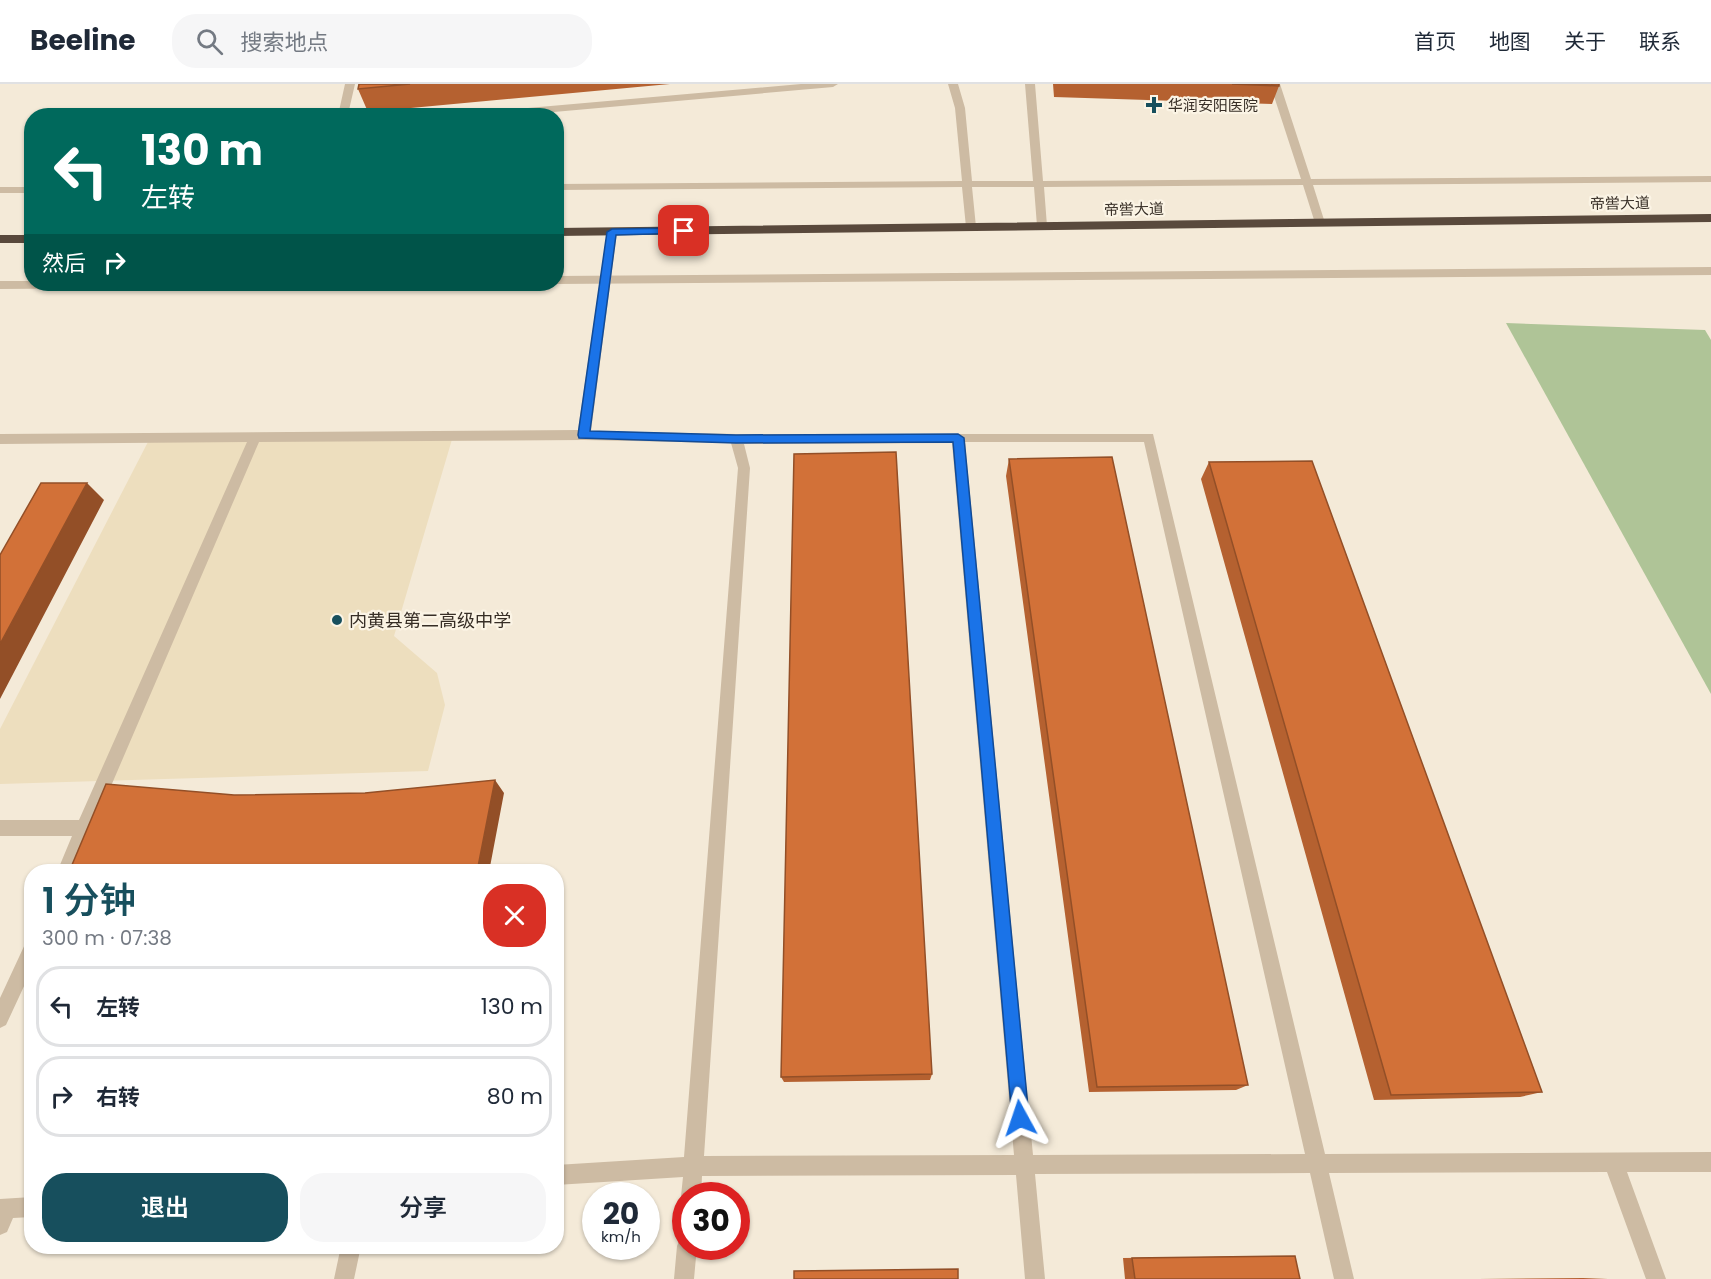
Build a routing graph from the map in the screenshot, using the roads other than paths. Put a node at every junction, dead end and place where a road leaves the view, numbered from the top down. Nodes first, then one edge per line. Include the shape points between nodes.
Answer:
1 (350, 84) edge
2 (833, 84) edge
3 (953, 84) edge
4 (1030, 84) edge
5 (1275, 84) edge
6 (345, 108) edge
7 (562, 108) edge
8 (1711, 179) edge
9 (1307, 182) junction
10 (967, 184) junction
11 (1039, 184) junction
12 (564, 187) edge
13 (0, 190) edge
14 (24, 190) edge
15 (1711, 218) edge
16 (1320, 223) junction
17 (1042, 226) junction
18 (971, 227) junction
19 (564, 232) edge
20 (612, 232) junction
21 (0, 239) edge
22 (24, 239) edge
23 (1711, 271) edge
24 (564, 280) edge
25 (605, 280) junction
26 (0, 285) edge
27 (24, 285) edge
28 (584, 435) junction
29 (255, 437) junction
30 (958, 438) junction
31 (0, 439) edge
32 (736, 439) junction
33 (0, 828) edge
34 (84, 828) junction
35 (68, 864) edge
36 (24, 966) edge
37 (0, 1019) edge
38 (1613, 1162) junction
39 (1711, 1162) edge
40 (1025, 1164) junction
41 (1317, 1164) junction
42 (693, 1166) junction
43 (564, 1174) edge
44 (692, 1182) edge
45 (24, 1209) edge
46 (2, 1214) edge
47 (349, 1254) edge
48 (686, 1260) edge
49 (344, 1279) edge
50 (684, 1279) edge
51 (1035, 1279) edge
52 (1344, 1279) edge
53 (1656, 1279) edge

1 - 6 street
2 - 7 street
3 - 10 street via 960,108
4 - 11 street
5 - 9 street
8 - 9 street
9 - 11 street
9 - 16 street
10 - 11 street
10 - 12 street
10 - 18 street
11 - 17 street
13 - 14 street
15 - 16 highway, 帝喾大道
16 - 17 highway, 帝喾大道
17 - 18 highway, 帝喾大道
18 - 20 highway, 帝喾大道
19 - 20 highway, 帝喾大道
20 - 25 street
21 - 22 highway
23 - 25 street
24 - 25 street
25 - 28 street
26 - 27 street
28 - 29 street
28 - 32 street
29 - 31 street
29 - 34 street
30 - 32 street
30 - 40 street
30 - 41 street via 1149,437
32 - 42 street via 744,468
33 - 34 street
34 - 35 street
36 - 37 street
38 - 39 street
38 - 41 street
38 - 53 street
40 - 41 street
40 - 42 street
40 - 51 street
41 - 52 street
42 - 43 street
42 - 44 street
45 - 46 street
47 - 49 street
48 - 50 street

